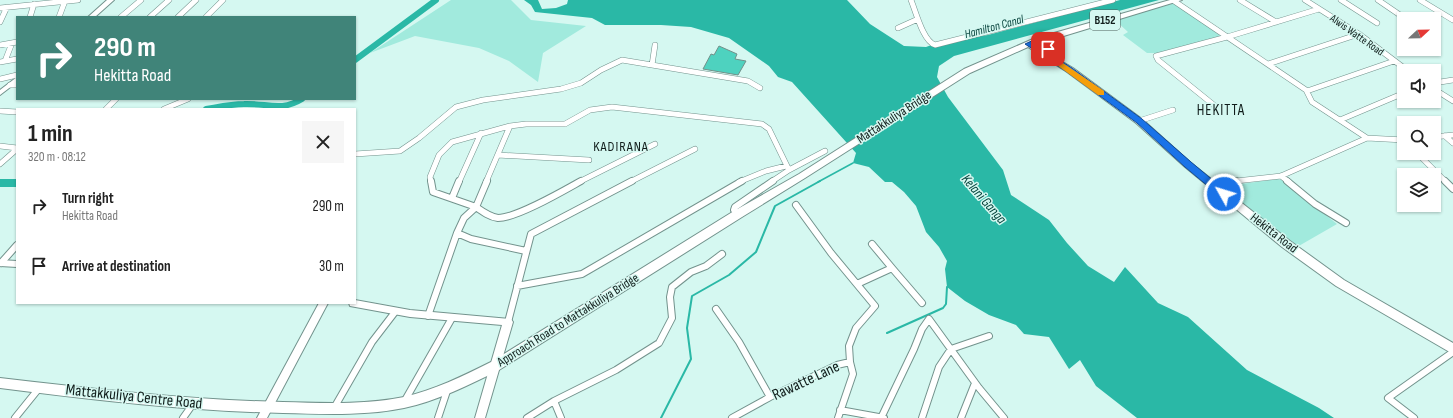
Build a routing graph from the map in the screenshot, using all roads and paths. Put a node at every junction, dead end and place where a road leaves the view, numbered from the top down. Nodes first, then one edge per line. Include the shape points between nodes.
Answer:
1 (78, 0) edge
2 (111, 0) edge
3 (141, 0) edge
4 (169, 0) edge
5 (196, 0) edge
6 (223, 0) edge
7 (911, 0) edge
8 (1113, 0) edge
9 (1176, 0) edge
10 (1240, 0) edge
11 (1305, 0) edge
12 (1341, 0) edge
13 (1378, 0) edge
14 (1420, 0) edge
15 (65, 1) junction
16 (34, 4) junction
17 (6, 7) junction
18 (0, 8) edge
19 (1319, 9) junction
20 (1397, 14) edge
21 (30, 16) edge
22 (59, 16) edge
23 (92, 16) edge
24 (122, 16) edge
25 (151, 16) edge
26 (179, 16) edge
27 (207, 16) edge
28 (918, 19) junction
29 (1453, 20) edge
30 (0, 22) edge
31 (1276, 22) junction
32 (1377, 23) dead end
33 (898, 28) dead end
34 (1359, 34) junction
35 (1228, 37) junction
36 (15, 42) edge
37 (1032, 42) junction
38 (0, 45) edge
39 (655, 45) dead end
40 (16, 59) edge
41 (2, 61) edge
42 (1394, 61) junction
43 (1268, 64) junction
44 (1398, 64) edge
45 (652, 65) junction
46 (16, 75) edge
47 (0, 79) edge
48 (1453, 80) edge
49 (1441, 82) edge
50 (14, 85) edge
51 (760, 88) dead end
52 (1306, 91) junction
53 (0, 93) edge
54 (1441, 93) edge
55 (1397, 96) edge
56 (115, 100) edge
57 (186, 100) edge
58 (1453, 101) edge
59 (1215, 106) dead end
60 (107, 108) edge
61 (166, 108) edge
62 (1173, 110) dead end
63 (0, 111) edge
64 (16, 112) edge
65 (1340, 120) junction
66 (1139, 121) junction
67 (510, 126) junction
68 (481, 133) junction
69 (1441, 136) edge
70 (1445, 136) junction
71 (1453, 136) edge
72 (1367, 138) junction
73 (1397, 140) edge
74 (1453, 143) edge
75 (655, 144) dead end
76 (0, 146) edge
77 (16, 148) edge
78 (16, 149) edge
79 (696, 149) dead end
80 (825, 151) dead end
81 (841, 151) joint
82 (356, 154) edge
83 (498, 155) junction
84 (589, 160) dead end
85 (1424, 160) edge
86 (0, 164) edge
87 (788, 168) junction
88 (1281, 176) junction
89 (1212, 184) junction
90 (1453, 189) edge
91 (452, 198) junction
92 (476, 206) junction
93 (796, 206) dead end
94 (738, 214) junction
95 (1346, 224) dead end
96 (457, 233) junction
97 (872, 244) dead end
98 (16, 246) edge
99 (526, 251) junction
100 (722, 254) dead end
101 (0, 263) edge
102 (16, 264) edge
103 (892, 268) junction
104 (857, 284) junction
105 (517, 286) junction
106 (922, 303) dead end
107 (323, 304) edge
108 (356, 304) edge
109 (716, 309) dead end
110 (395, 312) junction
111 (428, 316) junction
112 (452, 318) junction
113 (508, 322) junction
114 (989, 336) dead end
115 (951, 349) junction
116 (1453, 349) edge
117 (1453, 352) edge
118 (850, 362) junction
119 (495, 366) junction
120 (0, 383) edge
121 (975, 383) junction
122 (40, 388) junction
123 (448, 388) junction
124 (770, 397) junction
125 (554, 401) junction
126 (404, 402) junction
127 (193, 404) junction
128 (334, 408) junction
129 (265, 413) edge
130 (839, 414) edge
131 (15, 418) edge
132 (183, 418) edge
133 (438, 418) edge
134 (480, 418) edge
135 (527, 418) edge
136 (561, 418) edge
137 (732, 418) edge
138 (882, 418) edge
139 (922, 418) edge
140 (961, 418) edge
141 (1004, 418) edge
142 (1414, 418) edge

1 - 15 street
2 - 23 street
3 - 24 street
4 - 25 street
5 - 26 street
6 - 27 street
7 - 28 street
8 - 28 street via 948,43 932,44 925,36
9 - 35 street
9 - 37 main road, B152
10 - 31 street
11 - 19 street, Alwis Watte Road
12 - 32 street
13 - 20 street
14 - 29 street
15 - 16 street
15 - 22 street
16 - 17 street
16 - 21 street
17 - 18 street
17 - 30 street
19 - 31 street
19 - 34 street, Alwis Watte Road
28 - 33 street
31 - 35 street
34 - 42 street, Alwis Watte Road
34 - 43 street
35 - 43 street
35 - 59 street via 1156,56
36 - 38 street
36 - 41 street
37 - 66 main road, Hekitta Road
37 - 81 main road, Mattakkuliya Bridge / B152 via 976,66 946,83
39 - 45 street
40 - 41 street
42 - 44 street, Alwis Watte Road
42 - 52 street
43 - 52 street
45 - 51 street via 748,81
45 - 82 street via 622,60 582,83 562,89 518,94 456,107 400,151
46 - 47 street
48 - 49 street
50 - 53 street
52 - 65 street via 1312,102
54 - 58 street
55 - 65 street
56 - 60 street
57 - 61 street
62 - 66 street
63 - 64 street
65 - 72 street
66 - 89 main road, Hekitta Road
67 - 68 street
67 - 83 street
67 - 87 street via 565,124 590,110 612,107 762,124 769,129
68 - 91 street
68 - 91 street via 452,142 439,155 433,167 430,177 433,192
69 - 70 street
70 - 71 street
70 - 74 street
72 - 73 street
72 - 88 street
75 - 92 street via 522,212 502,218 490,216
76 - 77 street
78 - 86 street
79 - 99 street via 535,230 531,234
80 - 87 street
81 - 94 main road, Approach Road to Mattakkuliya Bridge
83 - 84 street
83 - 92 street
85 - 90 street
87 - 94 street via 735,207 734,210
87 - 105 street via 766,171 735,184 582,274
88 - 89 street
88 - 95 street via 1315,204
89 - 116 main road, Hekitta Road via 1286,244 1340,282
91 - 92 street
92 - 96 street via 464,218
93 - 104 street
94 - 119 main road, Approach Road to Mattakkuliya Bridge
96 - 99 street via 471,239
96 - 111 street
97 - 103 street
98 - 101 street
99 - 105 street
100 - 125 street via 706,266 691,272 672,287 672,318 658,343 616,370
101 - 102 street
103 - 104 street
103 - 106 street
104 - 118 street via 875,306 856,328 849,346
105 - 113 street
107 - 129 street
108 - 110 street
109 - 124 street via 739,342
110 - 111 street
110 - 128 street via 372,342
111 - 112 street
112 - 113 street
112 - 126 street
113 - 119 street
114 - 115 street
115 - 121 street
115 - 138 street via 929,319 924,323
115 - 139 street via 939,366
117 - 142 street via 1388,398
118 - 124 street, Rawatte Lane via 837,365
118 - 130 street, Rawatte Lane via 854,374
119 - 123 main road, Approach Road to Mattakkuliya Bridge
119 - 134 street
120 - 122 main road, Mattakkuliya Centre Road
121 - 140 street
121 - 141 street
122 - 127 main road, Mattakkuliya Centre Road
122 - 131 street
123 - 126 main road, Approach Road to Mattakkuliya Bridge
123 - 133 street
124 - 137 street, Rawatte Lane
125 - 135 street
125 - 136 street
126 - 128 main road, Approach Road to Mattakkuliya Bridge
127 - 129 main road, Mattakkuliya Centre Road
127 - 132 street
128 - 129 main road, Approach Road to Mattakkuliya Bridge
130 - 138 street

